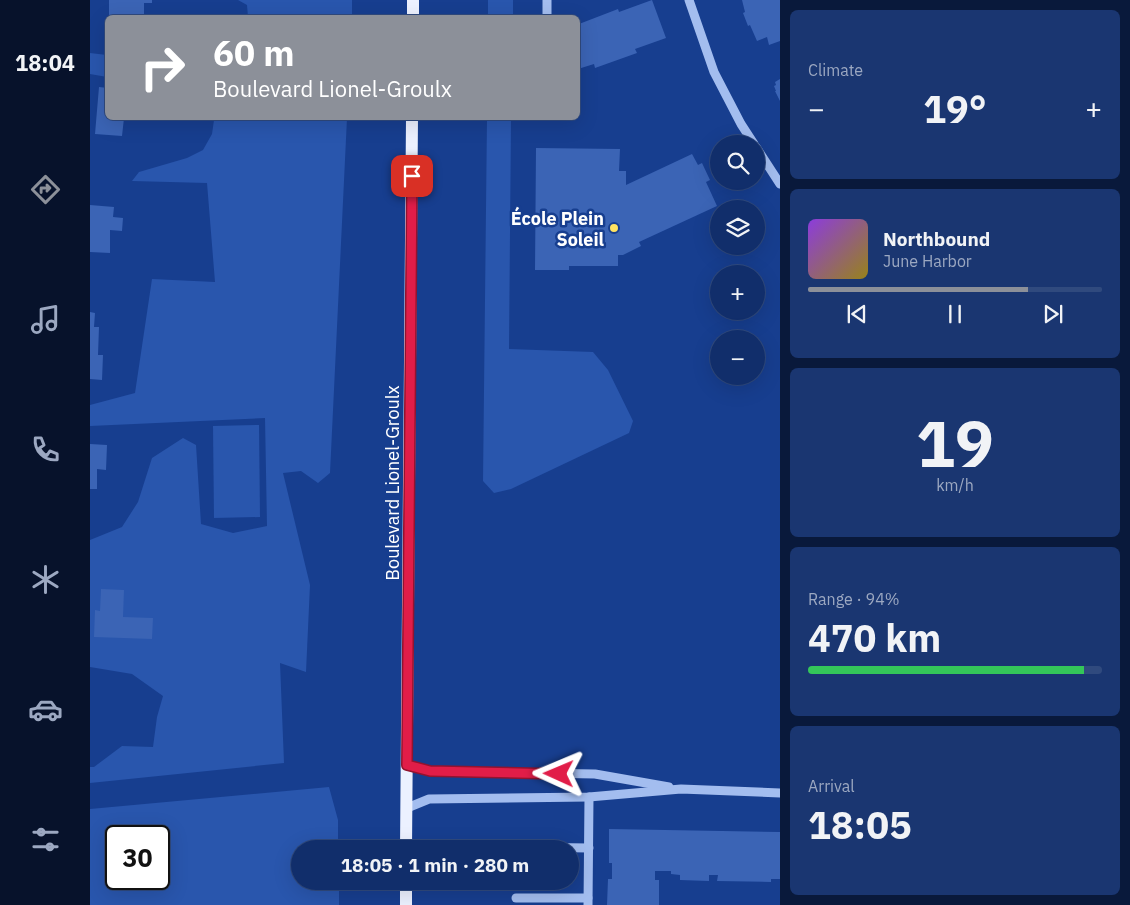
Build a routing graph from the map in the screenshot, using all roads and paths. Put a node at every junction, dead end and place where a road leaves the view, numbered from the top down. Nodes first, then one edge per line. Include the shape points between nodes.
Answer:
1 (413, 0) edge
2 (547, 0) edge
3 (689, 0) edge
4 (547, 14) dead end
5 (413, 15) edge
6 (412, 120) edge
7 (749, 135) edge
8 (765, 161) edge
9 (780, 184) edge
10 (407, 765) junction
11 (681, 789) junction
12 (780, 793) edge
13 (590, 797) junction
14 (407, 808) junction
15 (406, 840) edge
16 (579, 848) edge
17 (589, 848) junction
18 (406, 890) edge
19 (516, 898) dead end
20 (588, 902) edge
21 (406, 905) edge

1 - 5 main road
2 - 4 street
3 - 7 street via 714,72
6 - 10 main road, Boulevard Lionel-Groulx
8 - 9 street
10 - 11 street via 440,771 595,774
10 - 14 main road, Boulevard Lionel-Groulx
11 - 12 street
11 - 13 street
13 - 14 street via 429,798
13 - 17 street
14 - 15 main road, Boulevard Lionel-Groulx
16 - 17 street
17 - 20 street
18 - 21 main road
19 - 20 street

